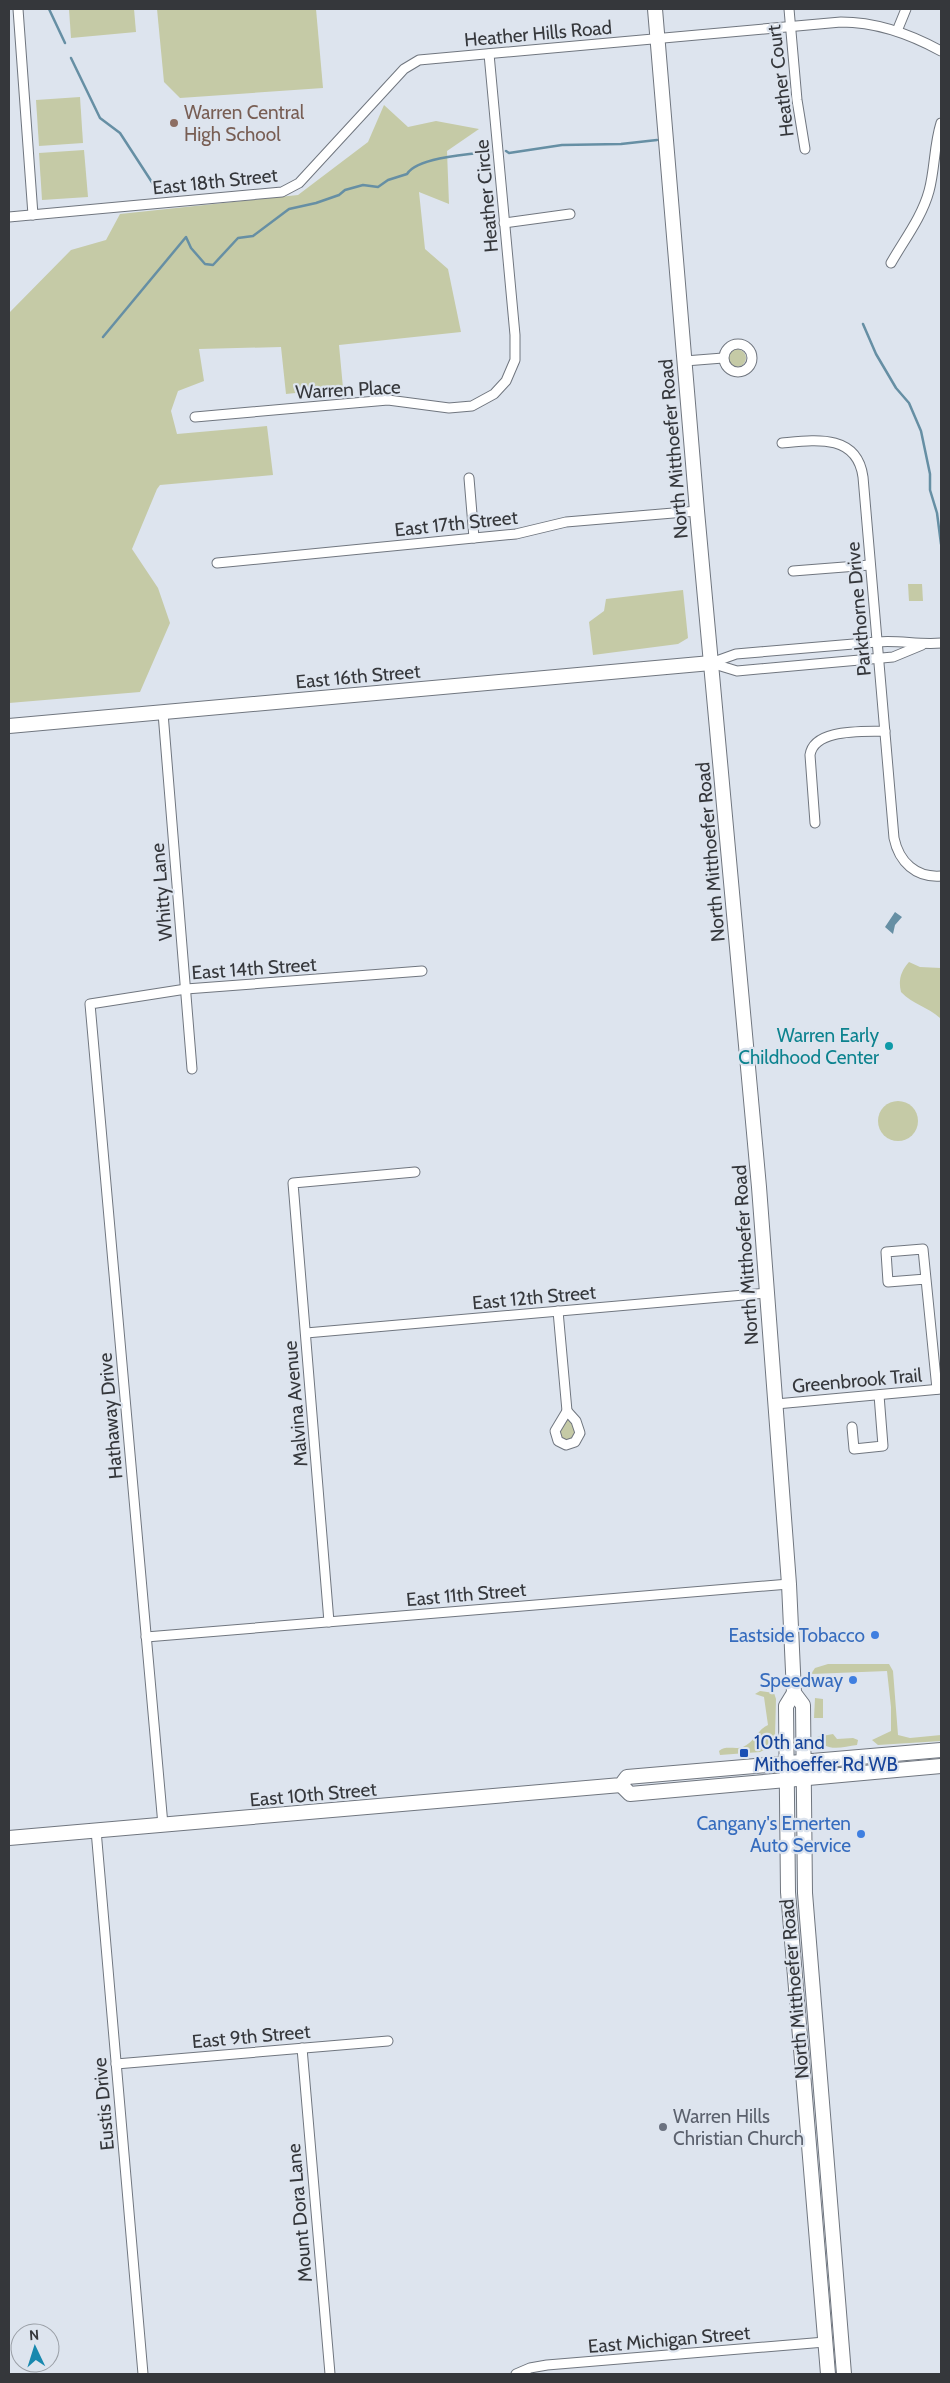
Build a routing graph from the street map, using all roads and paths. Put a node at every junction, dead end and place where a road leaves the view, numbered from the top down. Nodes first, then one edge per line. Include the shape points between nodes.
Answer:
1 (18, 9) edge
2 (655, 9) edge
3 (788, 9) edge
4 (906, 9) edge
5 (790, 26) junction
6 (897, 31) junction
7 (658, 38) junction
8 (941, 51) edge
9 (489, 54) junction
10 (404, 69) joint
11 (941, 123) edge
12 (805, 149) dead end
13 (570, 214) dead end
14 (33, 215) junction
15 (9, 217) edge
16 (504, 223) junction
17 (891, 263) dead end
18 (515, 335) joint
19 (723, 358) dead end
20 (684, 361) junction
21 (195, 417) dead end
22 (782, 442) dead end
23 (469, 478) dead end
24 (697, 511) junction
25 (474, 538) junction
26 (217, 563) dead end
27 (870, 565) junction
28 (793, 571) dead end
29 (877, 642) junction
30 (941, 643) edge
31 (922, 645) junction
32 (878, 659) junction
33 (711, 663) junction
34 (162, 713) junction
35 (9, 726) edge
36 (885, 731) junction
37 (816, 823) dead end
38 (941, 876) edge
39 (422, 972) dead end
40 (186, 989) junction
41 (90, 1004) joint
42 (192, 1068) dead end
43 (416, 1172) dead end
44 (926, 1279) junction
45 (766, 1293) junction
46 (558, 1311) junction
47 (306, 1333) junction
48 (939, 1389) edge
49 (879, 1394) junction
50 (776, 1404) junction
51 (567, 1411) dead end
52 (852, 1427) dead end
53 (789, 1584) junction
54 (329, 1622) junction
55 (146, 1637) junction
56 (794, 1693) junction
57 (941, 1750) edge
58 (803, 1762) junction
59 (786, 1763) junction
60 (941, 1766) edge
61 (803, 1778) junction
62 (786, 1780) junction
63 (621, 1785) junction
64 (163, 1825) junction
65 (96, 1830) junction
66 (9, 1838) edge
67 (788, 1888) junction
68 (808, 1936) junction
69 (388, 2041) dead end
70 (302, 2048) junction
71 (116, 2064) junction
72 (825, 2342) junction
73 (142, 2374) edge
74 (330, 2374) edge
75 (516, 2374) edge
76 (828, 2374) edge
77 (844, 2374) edge

1 - 14 street
2 - 7 main road, North Mitthoefer Road
3 - 5 street, Heather Court
4 - 6 street
5 - 6 street, Heather Hills Road via 845,22
5 - 7 street, Heather Hills Road
5 - 12 street, Heather Court
6 - 8 street, Heather Hills Road
7 - 9 street, Heather Hills Road
7 - 20 main road, North Mitthoefer Road
9 - 10 street, Heather Hills Road via 419,60
9 - 16 street, Heather Circle
10 - 14 street, East 18th Street via 311,172 282,192
11 - 17 street via 923,208
13 - 16 street
14 - 15 street, East 18th Street
16 - 18 street, Heather Circle
18 - 21 street, Warren Place via 515,360 506,381 494,394 472,406 460,409 388,400
19 - 20 street
20 - 24 main road, North Mitthoefer Road
22 - 27 street, Parkthorne Drive via 828,440 845,448 856,459 863,478
23 - 25 street
24 - 25 street, East 17th Street via 566,522 516,534
24 - 33 main road, North Mitthoefer Road
25 - 26 street, East 17th Street
27 - 28 street
27 - 29 street, Parkthorne Drive
29 - 31 street via 896,640
29 - 32 street, Parkthorne Drive
29 - 33 street via 736,654
30 - 31 street
31 - 32 street via 893,657
32 - 33 street via 737,671
32 - 36 street, Parkthorne Drive
33 - 34 main road, East 16th Street
33 - 45 main road, North Mitthoefer Road
34 - 35 main road, East 16th Street
34 - 40 street, Whitty Lane
36 - 37 street via 826,736 813,745 810,755
36 - 38 street, Parkthorne Drive via 897,851 911,868 926,875
39 - 40 street, East 14th Street
40 - 41 street, East 14th Street
40 - 42 street, Whitty Lane
41 - 55 street, Hathaway Drive
43 - 47 street, Malvina Avenue via 293,1183
44 - 44 street via 923,1249 886,1252 888,1282
44 - 48 street
45 - 46 street, East 12th Street
45 - 50 main road, North Mitthoefer Road
46 - 47 street, East 12th Street
46 - 51 street
47 - 54 street, Malvina Avenue
48 - 49 street, Greenbrook Trail
49 - 50 street, Greenbrook Trail
49 - 52 street via 883,1446 854,1449
50 - 53 main road, North Mitthoefer Road
53 - 54 street, East 11th Street
53 - 56 main road, North Mitthoefer Road
54 - 55 street, East 11th Street
55 - 64 street, Hathaway Drive
56 - 58 main road, North Mitthoefer Road via 803,1705
56 - 59 main road, North Mitthoefer Road via 786,1706
57 - 58 main road, East 10th Street
58 - 59 main road, East 10th Street
58 - 61 main road, North Mitthoefer Road
59 - 62 main road, North Mitthoefer Road
59 - 63 main road, East 10th Street via 627,1777
60 - 61 main road, East 10th Street
61 - 62 main road, East 10th Street
61 - 68 main road, North Mitthoefer Road via 803,1859
62 - 63 main road, East 10th Street via 630,1794
62 - 67 main road, North Mitthoefer Road
63 - 64 main road, East 10th Street
64 - 65 main road, East 10th Street
65 - 66 main road, East 10th Street
65 - 71 street, Eustis Drive
67 - 68 main road via 795,1889 797,1893 799,1925
67 - 72 main road, North Mitthoefer Road
68 - 77 main road, North Mitthoefer Road
69 - 70 street, East 9th Street
70 - 71 street, East 9th Street
70 - 74 street, Mount Dora Lane
71 - 73 street, Eustis Drive
72 - 75 street, East Michigan Street via 547,2365
72 - 76 main road, North Mitthoefer Road

